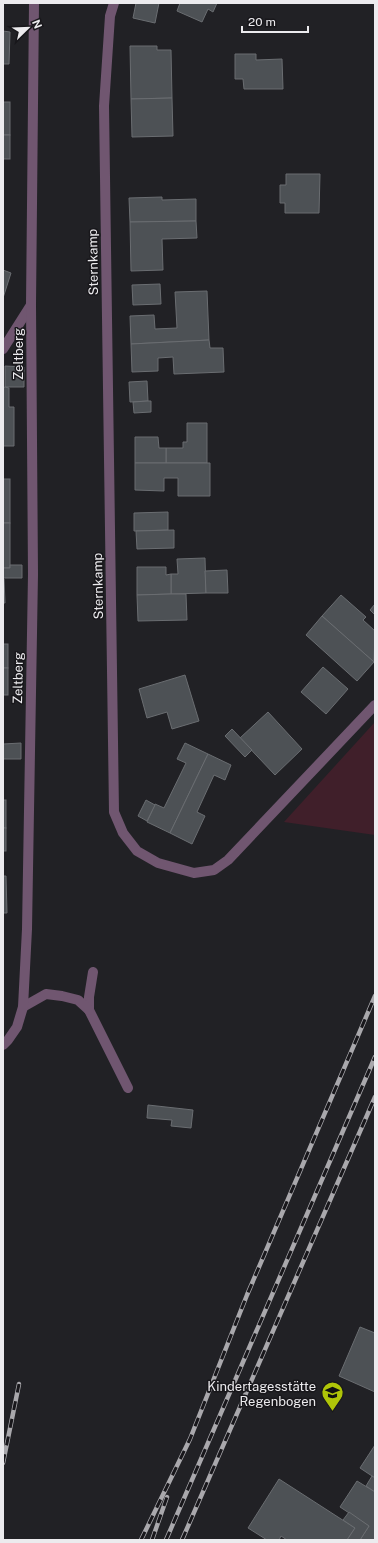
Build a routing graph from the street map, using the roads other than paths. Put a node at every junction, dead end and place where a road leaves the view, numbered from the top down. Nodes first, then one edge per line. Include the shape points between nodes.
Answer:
1 (34, 3) edge
2 (114, 3) edge
3 (31, 306) junction
4 (3, 349) edge
5 (375, 705) edge
6 (93, 972) dead end
7 (23, 1007) junction
8 (89, 1010) junction
9 (6, 1043) edge
10 (128, 1088) dead end

1 - 3 street, Zeltberg
2 - 5 street, Sternkamp via 110,16 104,106 114,812 124,834 137,851 158,863 194,873 214,870 228,860
3 - 4 street, Zeltberg
3 - 7 street, Zeltberg via 33,574
6 - 8 street
7 - 8 street via 46,994 78,1000
7 - 9 street, Zeltberg via 17,1026
8 - 10 street

